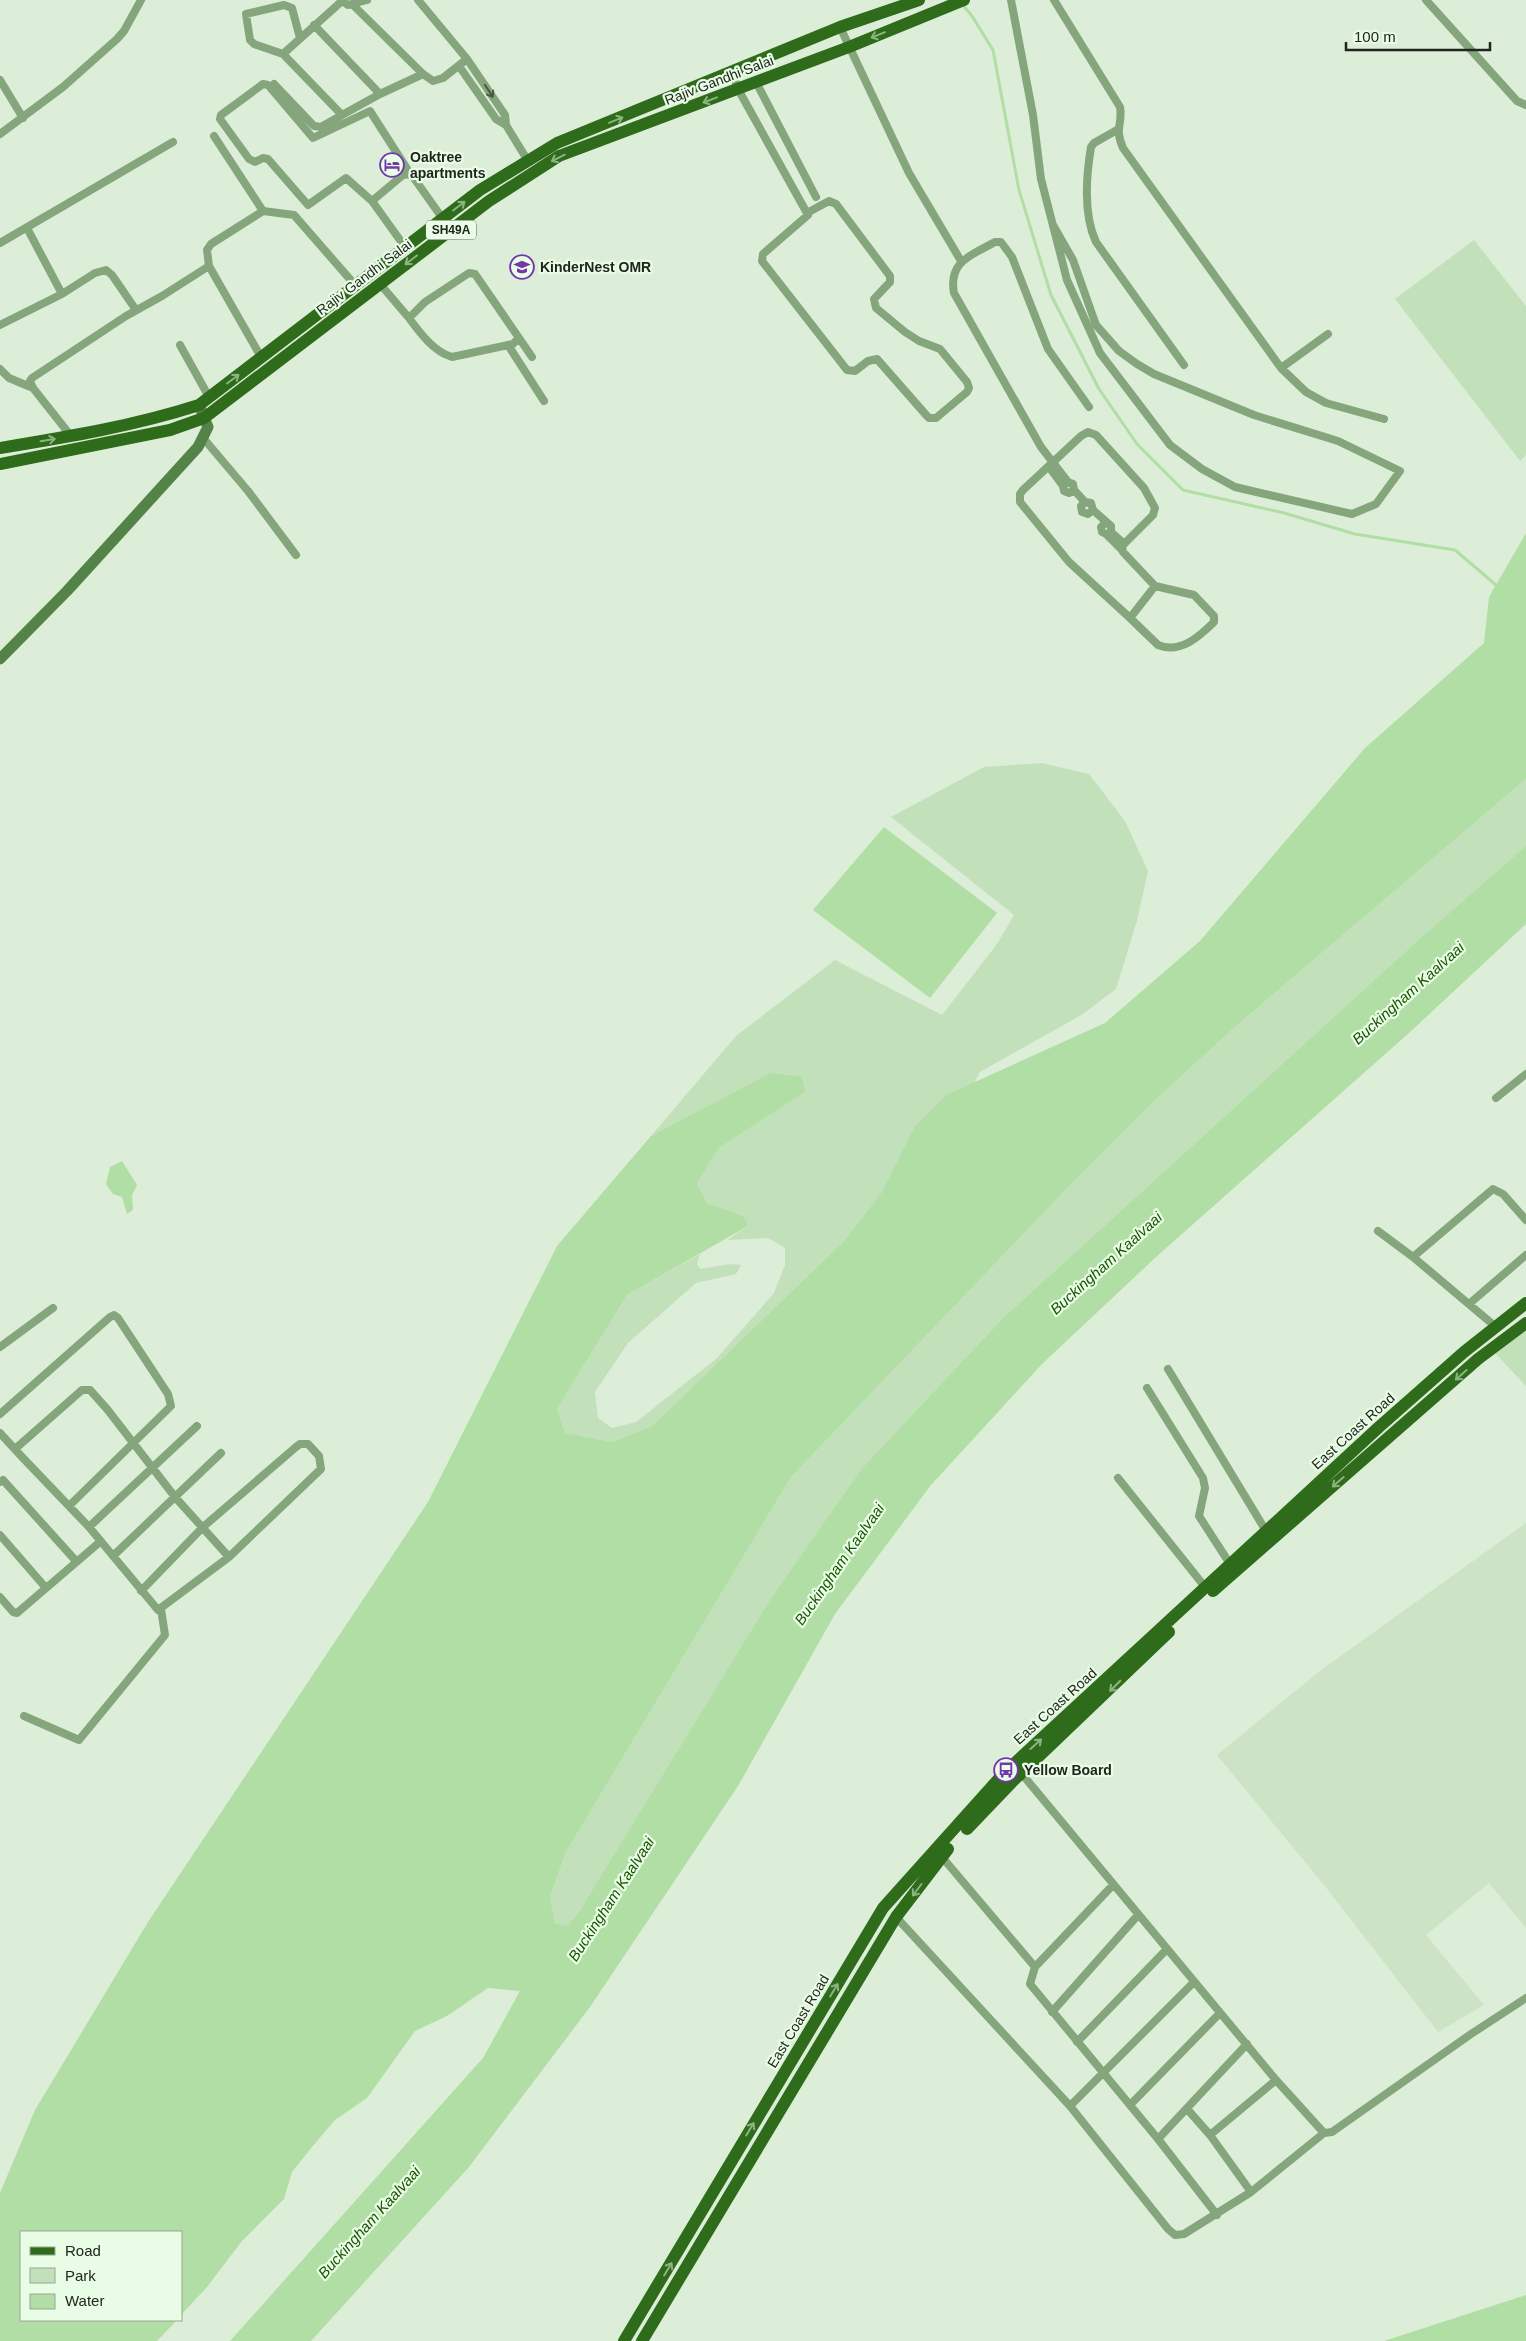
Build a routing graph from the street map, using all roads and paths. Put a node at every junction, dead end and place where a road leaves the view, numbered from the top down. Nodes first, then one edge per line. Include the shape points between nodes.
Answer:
1 (142, 0) edge
2 (342, 0) edge
3 (367, 0) edge
4 (418, 0) edge
5 (918, 0) edge
6 (964, 0) edge
7 (1011, 0) edge
8 (1054, 0) edge
9 (1426, 0) edge
10 (352, 5) junction
11 (314, 25) junction
12 (840, 28) junction
13 (300, 38) junction
14 (849, 47) junction
15 (283, 54) junction
16 (467, 60) junction
17 (458, 66) junction
18 (732, 72) junction
19 (423, 74) junction
20 (0, 80) edge
21 (756, 82) junction
22 (272, 83) dead end
23 (738, 89) junction
24 (380, 94) junction
25 (1526, 105) edge
26 (342, 115) junction
27 (23, 118) junction
28 (506, 125) junction
29 (1117, 130) junction
30 (0, 134) edge
31 (214, 136) dead end
32 (173, 142) dead end
33 (528, 161) junction
34 (410, 172) junction
35 (816, 197) dead end
36 (372, 201) junction
37 (263, 211) junction
38 (807, 213) junction
39 (442, 219) junction
40 (1054, 225) junction
41 (27, 228) junction
42 (0, 243) edge
43 (406, 247) junction
44 (961, 261) junction
45 (209, 266) junction
46 (380, 284) junction
47 (355, 285) junction
48 (62, 294) junction
49 (136, 310) junction
50 (409, 318) junction
51 (0, 325) edge
52 (1328, 334) dead end
53 (519, 338) junction
54 (180, 345) dead end
55 (508, 345) junction
56 (261, 357) junction
57 (532, 357) dead end
58 (1184, 365) dead end
59 (1281, 368) junction
60 (0, 369) edge
61 (32, 388) junction
62 (209, 397) junction
63 (544, 401) dead end
64 (198, 405) junction
65 (1089, 407) dead end
66 (204, 418) junction
67 (1384, 418) dead end
68 (71, 436) junction
69 (204, 439) junction
70 (0, 448) edge
71 (1, 463) edge
72 (1051, 465) junction
73 (1123, 547) junction
74 (296, 555) dead end
75 (1155, 586) junction
76 (1130, 618) junction
77 (0, 659) edge
78 (1526, 1074) edge
79 (1496, 1098) dead end
80 (1526, 1220) edge
81 (1378, 1231) dead end
82 (1526, 1255) edge
83 (1413, 1257) junction
84 (1526, 1303) edge
85 (1469, 1304) junction
86 (54, 1308) dead end
87 (1526, 1323) edge
88 (1496, 1327) junction
89 (1478, 1340) junction
90 (0, 1347) edge
91 (1487, 1352) junction
92 (1168, 1369) dead end
93 (1147, 1388) dead end
94 (0, 1414) edge
95 (197, 1426) dead end
96 (0, 1432) edge
97 (134, 1444) junction
98 (15, 1449) junction
99 (221, 1453) dead end
100 (152, 1468) junction
101 (1118, 1478) dead end
102 (1, 1479) edge
103 (175, 1496) junction
104 (69, 1506) junction
105 (89, 1526) junction
106 (203, 1527) junction
107 (1266, 1531) junction
108 (0, 1536) edge
109 (101, 1541) junction
110 (113, 1556) junction
111 (229, 1557) junction
112 (76, 1561) junction
113 (1230, 1564) junction
114 (1205, 1587) junction
115 (46, 1588) junction
116 (141, 1591) junction
117 (0, 1597) edge
118 (161, 1609) junction
119 (24, 1716) dead end
120 (1022, 1774) junction
121 (942, 1857) junction
122 (1113, 1885) junction
123 (1138, 1915) junction
124 (896, 1917) junction
125 (1166, 1949) junction
126 (1035, 1967) junction
127 (1194, 1982) junction
128 (1526, 1998) edge
129 (1052, 2012) junction
130 (1220, 2013) junction
131 (1077, 2042) junction
132 (1247, 2044) junction
133 (1104, 2074) junction
134 (1276, 2080) junction
135 (1130, 2105) junction
136 (1070, 2106) junction
137 (1188, 2110) junction
138 (1324, 2133) junction
139 (1210, 2136) junction
140 (1158, 2139) junction
141 (1251, 2192) junction
142 (1217, 2215) junction
143 (652, 2296) junction
144 (665, 2303) junction
145 (624, 2341) edge
146 (642, 2341) edge

1 - 27 street via 117,39
2 - 10 street
2 - 11 street
3 - 10 street
4 - 16 street
5 - 12 main road, Rajiv Gandhi Salai / SH49A
6 -> 14 main road, Rajiv Gandhi Salai / SH49A
7 - 40 street via 1033,115 1041,179
8 - 29 street via 1120,107
9 - 25 street via 1516,101
10 - 19 street
11 - 13 street
11 - 24 street
12 - 14 street
12 - 18 main road, Rajiv Gandhi Salai / SH49A
13 - 15 street
13 - 15 street via 289,6 246,14 250,40
14 - 21 main road, Rajiv Gandhi Salai / SH49A
14 - 44 street via 909,173
15 - 26 street
16 - 17 street
16 -> 28 street via 505,115
17 - 19 street via 443,78 433,81
17 - 28 street via 496,119
18 - 23 street
33 -> 18 main road, Rajiv Gandhi Salai / SH49A via 557,143
19 - 24 street
20 - 27 street
21 - 23 main road, Rajiv Gandhi Salai / SH49A
21 - 35 street
22 - 26 street via 314,126 321,127
23 - 38 street
23 -> 46 main road, Rajiv Gandhi Salai / SH49A via 559,156 489,201
24 - 26 street
27 - 30 street
28 - 33 street
29 - 58 street via 1091,148 1088,209 1091,231
29 - 59 street via 1123,148
31 - 37 street
32 - 41 street
39 -> 33 main road, Rajiv Gandhi Salai / SH49A via 480,190
34 - 36 street
34 - 36 street via 370,111 312,137 268,85 263,84 221,115 220,119 248,159 255,162 268,159 308,205 346,178
34 - 39 street
36 - 43 street
37 - 45 street via 211,244 207,250
37 - 47 street via 294,214
38 - 38 street via 807,218 763,254 762,261 847,370 855,371 868,361 876,360 929,418 936,418 967,392 967,382 940,350 919,341 876,308 874,299 890,282 890,276 836,204 830,201
39 - 43 main road, Rajiv Gandhi Salai / SH49A
40 - 40 street via 1067,280 1100,353 1170,445 1234,486 1352,514 1376,504 1400,471 1338,441 1254,415 1154,374 1120,351 1104,336 1092,316 1073,260
41 - 42 street
41 - 48 street
43 - 47 main road, Rajiv Gandhi Salai / SH49A
44 - 65 street via 995,242 1004,245 1012,257 1048,349
44 - 72 street via 954,274 954,293
45 - 49 street
45 - 56 street
46 - 50 street
46 - 66 main road, Rajiv Gandhi Salai / SH49A
47 - 56 main road, Rajiv Gandhi Salai / SH49A
48 - 49 street via 95,273 106,270
48 - 51 street
49 - 61 street via 35,376 30,381
50 - 53 street via 424,302 472,273
50 - 55 street via 446,355 458,356
52 - 59 street
53 - 55 street
53 - 57 street
54 - 62 street
55 - 63 street
62 -> 56 main road, Rajiv Gandhi Salai / SH49A
59 - 67 street via 1306,392 1326,403
60 - 61 street via 9,378
61 - 68 street
62 - 64 main road, Rajiv Gandhi Salai / SH49A
64 - 66 street
64 - 68 main road, Rajiv Gandhi Salai / SH49A via 161,417
66 - 69 street via 208,427
66 - 71 main road, Rajiv Gandhi Salai / SH49A via 170,430
70 -> 68 main road, Rajiv Gandhi Salai / SH49A
69 - 74 street
69 - 77 street via 74,584
72 - 73 street via 1065,484 1073,484 1072,492 1083,504 1092,503 1091,512 1103,525 1111,526 1108,533
72 - 73 street via 1081,436 1091,432 1144,488 1155,511
72 - 76 street via 1023,490 1020,502 1069,562
73 - 75 street
75 - 76 street
75 - 76 street via 1194,595 1214,616 1214,622 1187,644 1163,647
78 - 79 street
80 - 83 street via 1503,1194 1493,1189
81 - 83 street
82 - 85 street
83 - 85 street
84 - 88 main road, East Coast Road
85 - 88 street
86 - 90 street
87 - 91 main road, East Coast Road
88 - 89 main road, East Coast Road
89 - 91 main road
89 - 107 main road, East Coast Road
91 -> 120 main road, East Coast Road via 1196,1606
92 - 107 street
93 - 113 street via 1203,1478 1205,1488 1199,1516
94 - 97 street via 114,1315 172,1403 168,1411
95 - 100 street
96 - 98 street
97 - 98 street via 108,1409 85,1389
97 - 100 street
97 - 104 street
98 - 104 street
99 - 103 street
100 - 103 street
100 - 105 street
101 - 114 street
102 - 112 street
103 - 106 street
103 - 110 street
104 - 105 street
105 - 109 street
106 - 111 street
106 - 111 street via 296,1447 304,1443 313,1449 319,1456 320,1470
106 - 116 street
107 - 113 main road, East Coast Road
108 - 115 street
109 - 110 street
109 - 112 street
110 - 116 street
111 - 118 street
112 - 115 street
113 - 114 main road, East Coast Road
143 -> 114 main road, East Coast Road via 883,1908 1004,1773
115 - 117 street via 17,1613
116 - 118 street via 156,1609
118 - 119 street via 165,1635 79,1740
120 - 121 main road, East Coast Road via 977,1817
120 - 122 street
121 -> 124 main road, East Coast Road
121 - 126 street
122 - 123 street
122 - 126 street
123 - 125 street
123 - 129 street
124 - 136 street
124 - 144 main road, East Coast Road
125 - 127 street
125 - 131 street
126 - 129 street via 1032,1988
127 - 130 street
127 - 133 street
128 - 138 street via 1332,2132
129 - 131 street
130 - 132 street
130 - 135 street
131 - 133 street
132 - 134 street
132 - 137 street
133 - 135 street
133 - 136 street
134 - 138 street
134 - 139 street
135 - 140 street
136 - 142 street via 1175,2235 1184,2234
137 - 139 street
137 - 140 street
138 - 141 street
139 - 141 street
140 - 142 street
141 - 142 street
143 - 144 main road
143 - 145 main road, East Coast Road
144 - 146 main road, East Coast Road

